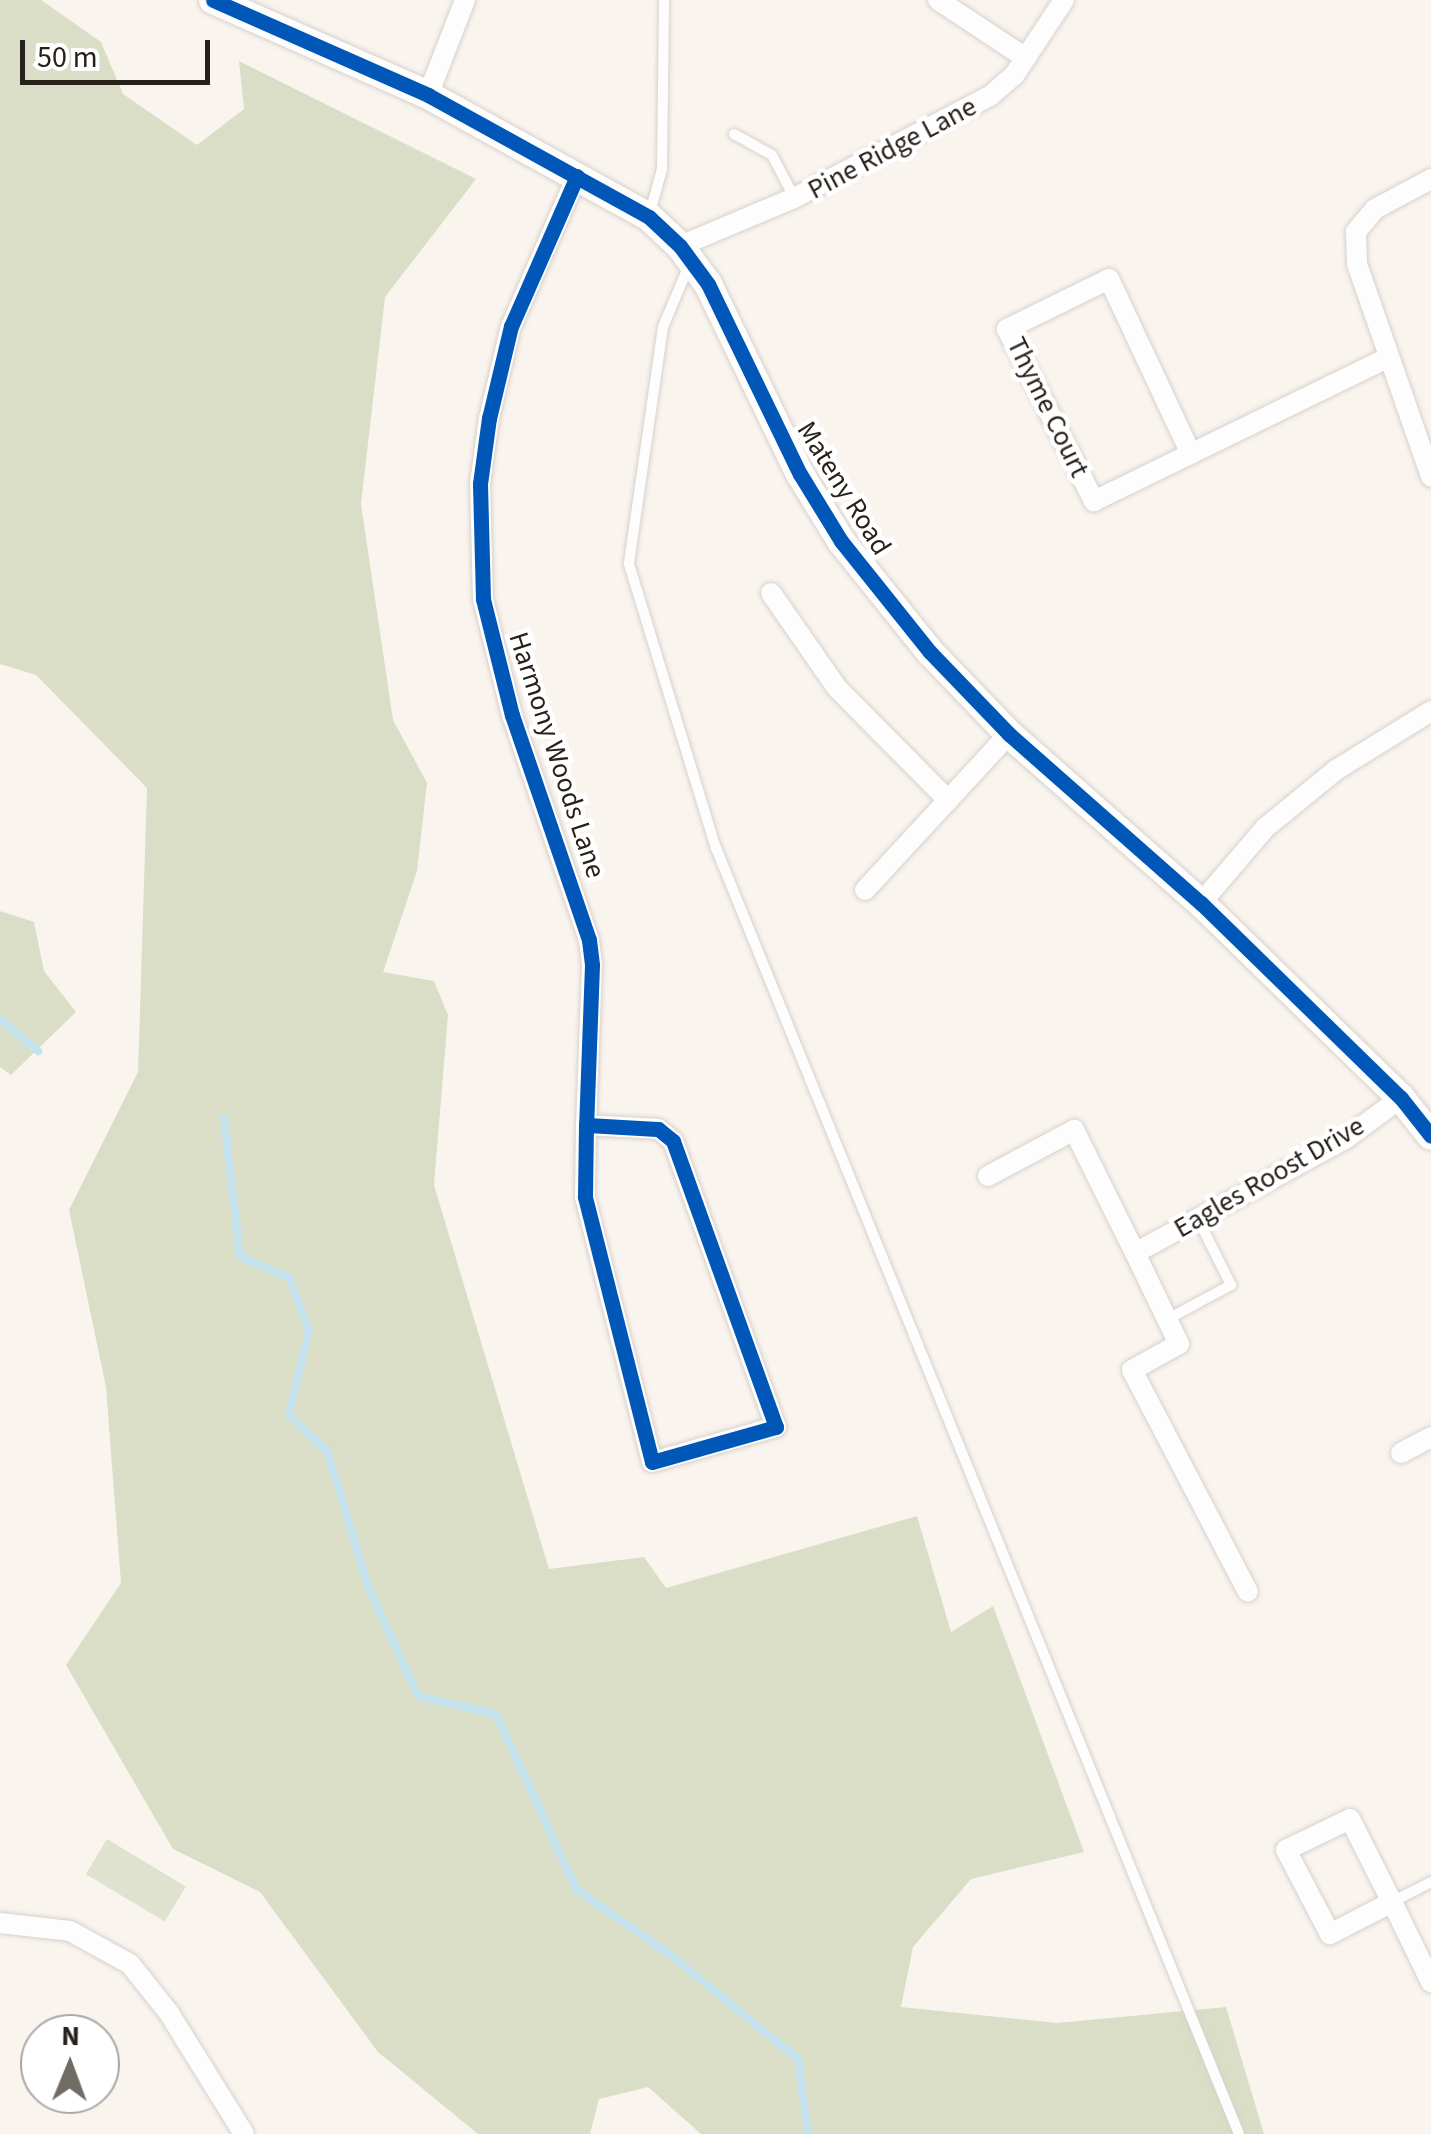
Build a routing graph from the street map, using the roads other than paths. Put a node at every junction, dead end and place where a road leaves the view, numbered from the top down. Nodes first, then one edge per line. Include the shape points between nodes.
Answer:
1 (213, 0) edge
2 (465, 0) edge
3 (664, 0) edge
4 (938, 0) edge
5 (1064, 0) edge
6 (1026, 58) junction
7 (428, 95) junction
8 (734, 134) dead end
9 (577, 176) junction
10 (1431, 180) edge
11 (794, 198) junction
12 (649, 217) junction
13 (686, 254) junction
14 (1387, 358) junction
15 (1191, 454) junction
16 (1431, 476) edge
17 (771, 593) dead end
18 (1431, 711) edge
19 (1009, 734) junction
20 (948, 800) junction
21 (865, 890) dead end
22 (1201, 903) junction
23 (1401, 1098) junction
24 (586, 1125) junction
25 (1431, 1136) edge
26 (988, 1176) dead end
27 (1197, 1218) junction
28 (1135, 1253) junction
29 (1168, 1319) junction
30 (1431, 1437) edge
31 (1402, 1452) dead end
32 (1248, 1592) dead end
33 (1431, 1882) edge
34 (1392, 1902) junction
35 (0, 1923) edge
36 (1431, 1982) edge
37 (244, 2134) edge
38 (1239, 2134) edge

1 - 7 street, Mateny Road
2 - 7 street
3 - 12 lane via 662,169
4 - 6 street
5 - 6 street, Pine Ridge Lane
6 - 11 street, Pine Ridge Lane via 990,96
7 - 9 street, Mateny Road
8 - 11 lane via 772,155
9 - 12 street, Mateny Road
9 - 24 street, Harmony Woods Lane via 512,326 480,484 483,599 512,715 590,940
10 - 14 street via 1375,209 1356,232 1358,264
11 - 13 street, Pine Ridge Lane
12 - 13 street, Mateny Road
13 - 19 street, Mateny Road via 841,541 930,652
13 - 38 lane via 663,328 629,564 716,848
14 - 15 street, Thyme Court
14 - 16 street
15 - 15 street, Thyme Court via 1094,501 1007,329 1109,278
17 - 20 street via 837,688
18 - 22 street via 1336,770 1265,828
19 - 20 street
19 - 22 street, Mateny Road
20 - 21 street
22 - 23 street, Mateny Road
23 - 25 street, Mateny Road
23 - 27 street, Eagles Roost Drive via 1345,1139
24 - 24 street, Harmony Woods Lane via 585,1197 652,1462 776,1427 673,1141 658,1129
26 - 28 street via 1074,1130
27 - 28 street, Eagles Roost Drive
27 - 29 lane via 1231,1285
28 - 29 street
29 - 32 street via 1180,1344 1132,1370
30 - 31 street
33 - 34 lane
34 - 34 street via 1330,1934 1286,1850 1350,1818
34 - 36 street
35 - 37 street via 70,1931 130,1964 169,2013

